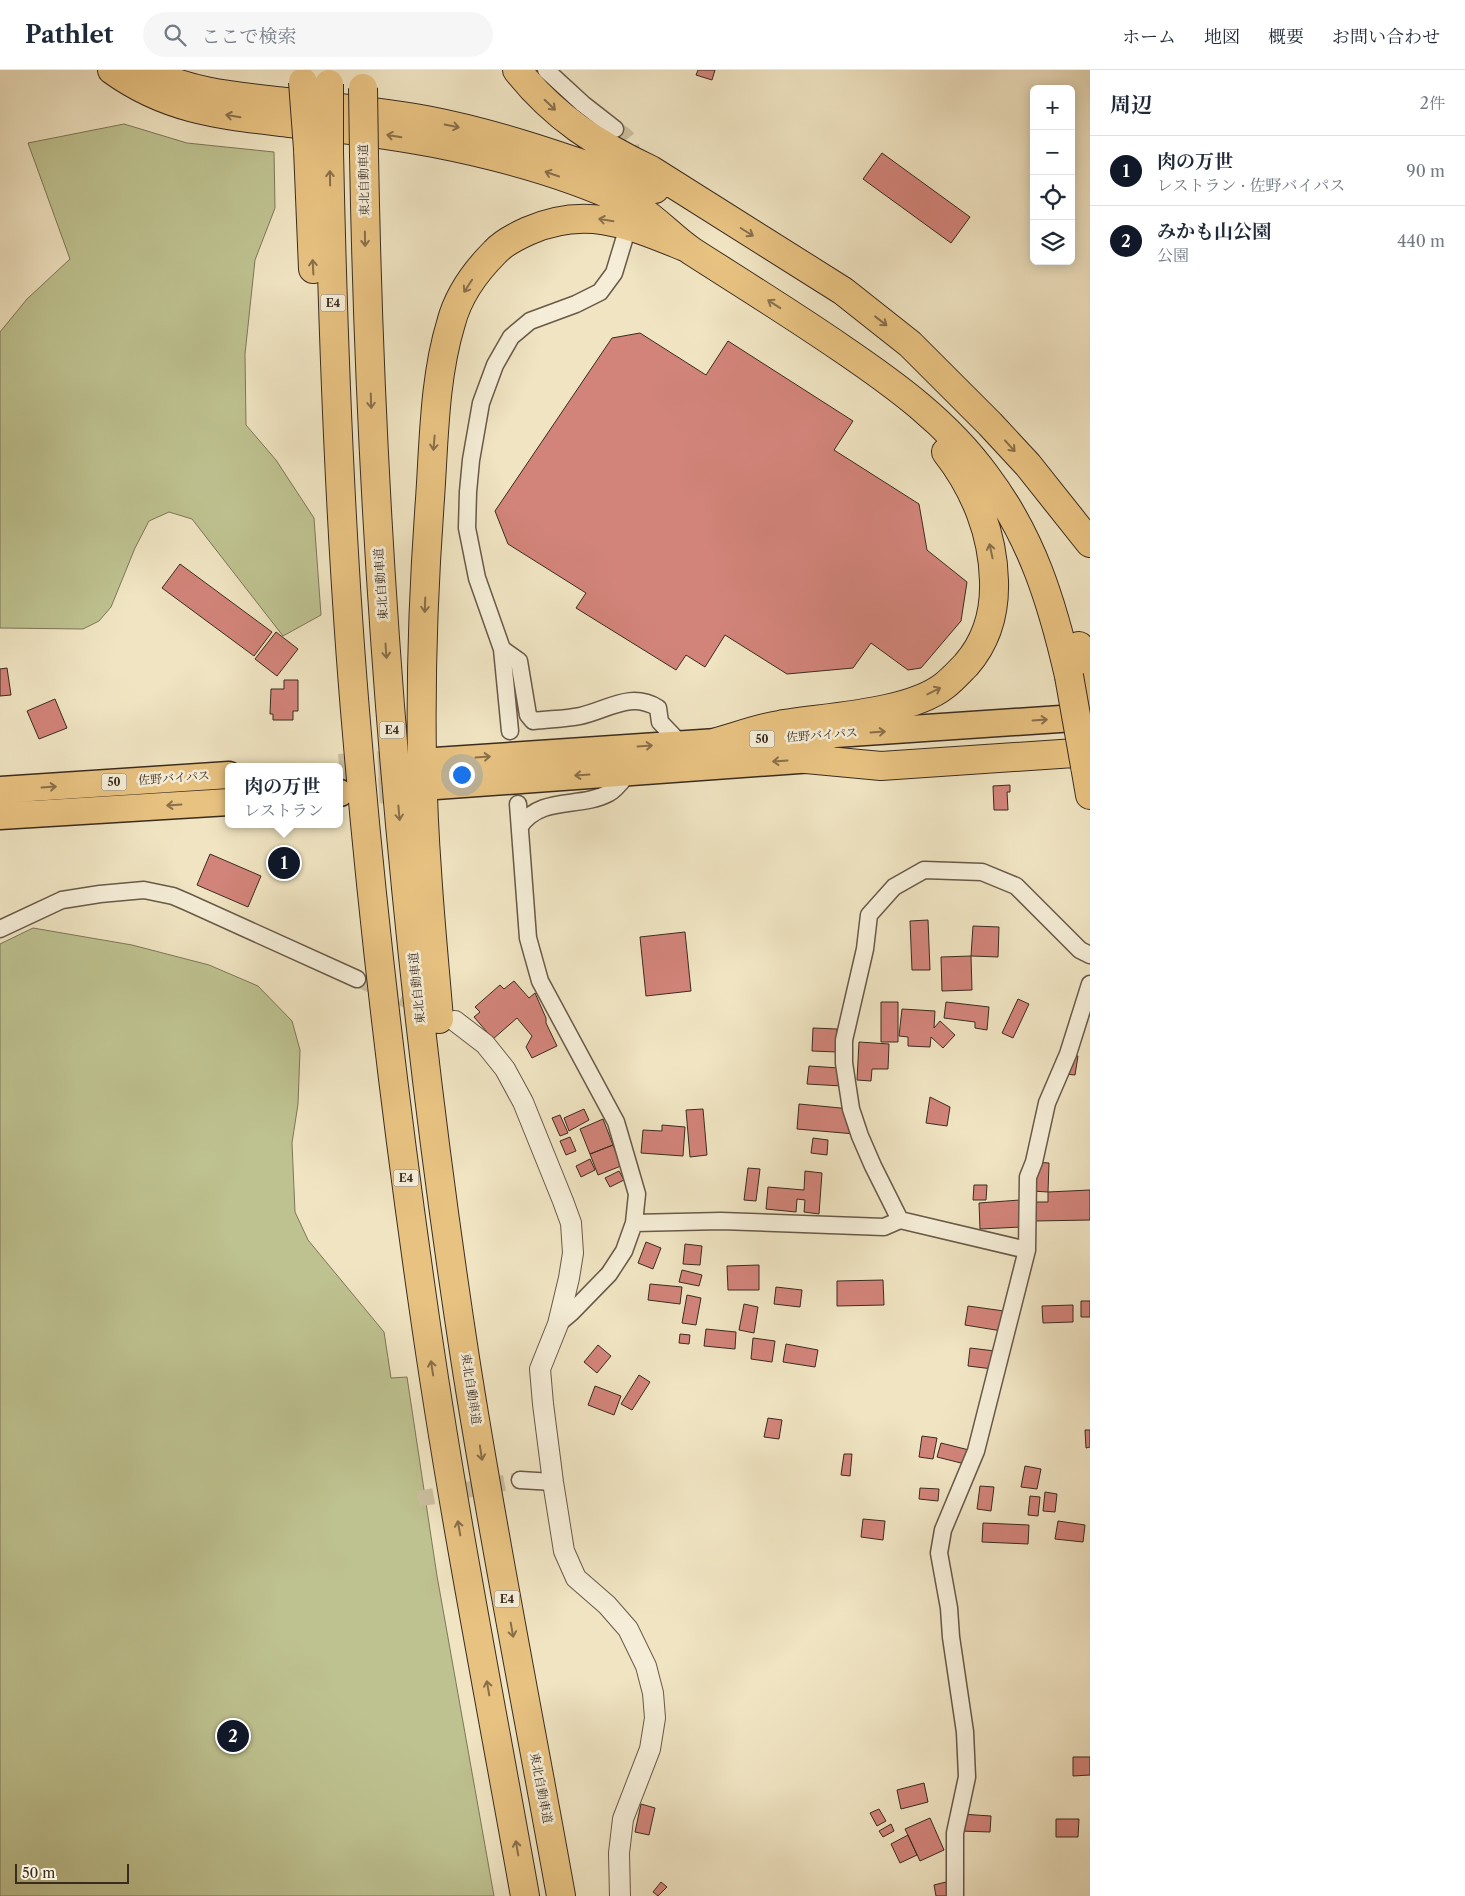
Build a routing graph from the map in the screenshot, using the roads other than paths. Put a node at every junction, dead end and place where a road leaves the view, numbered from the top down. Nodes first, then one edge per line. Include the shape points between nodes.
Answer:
1 (112, 70) edge
2 (147, 70) edge
3 (517, 70) edge
4 (546, 70) edge
5 (316, 76) edge
6 (363, 79) edge
7 (615, 129) tunnel mouth
8 (706, 206) junction
9 (624, 240) dead end
10 (685, 246) junction
11 (939, 374) junction
12 (894, 385) junction
13 (1090, 543) edge
14 (502, 649) junction
15 (1082, 684) edge
16 (1090, 717) edge
17 (510, 731) dead end
18 (1090, 740) edge
19 (717, 742) junction
20 (681, 744) junction
21 (806, 759) junction
22 (1088, 759) edge
23 (435, 761) tunnel mouth
24 (630, 771) junction
25 (225, 775) edge
26 (436, 786) tunnel mouth
27 (0, 790) edge
28 (1090, 795) edge
29 (225, 802) edge
30 (518, 804) dead end
31 (0, 816) edge
32 (520, 826) junction
33 (0, 929) edge
34 (1090, 955) edge
35 (356, 979) tunnel mouth
36 (1090, 984) edge
37 (455, 1021) dead end
38 (900, 1220) junction
39 (634, 1223) junction
40 (1027, 1250) junction
41 (457, 1301) junction
42 (558, 1324) junction
43 (520, 1480) tunnel mouth
44 (553, 1482) junction
45 (526, 1896) edge
46 (561, 1896) edge
47 (620, 1896) edge
48 (955, 1896) edge

10 -> 1 highway via 634,205 540,170 487,154 385,134 203,111 146,92
2 -> 8 highway via 177,83 210,91 384,113 460,127 534,146
3 -> 8 highway via 559,113 586,135 651,170
4 - 7 street
45 -> 5 highway, E4, bridge via 431,1361 384,1005 358,743 339,454 313,275 318,150
6 -> 41 highway, 東北自動車道 / E4, bridge via 373,453 392,733 421,1029
8 -> 11 highway via 843,291 910,344
9 - 14 street via 614,273 600,292 530,321 511,337 495,366 481,403 471,460 467,528 477,578
12 -> 10 highway
10 -> 41 highway via 629,224 601,219 545,223 496,250 476,273 451,320 444,349 428,523 422,734 426,869 453,1144
11 -> 13 highway via 1028,465
11 - 15 highway via 1015,489 1046,547 1070,612
12 - 15 highway via 960,444 987,476 1029,547
19 -> 12 highway via 777,725 876,711 913,701 944,687 981,643 994,597 992,554 975,497 964,476
14 - 17 street
14 - 20 street via 519,661 528,715 533,721 580,716 626,701 647,701 658,708 660,722
15 - 22 highway, bridge
19 -> 16 highway, 佐野バイパス / 50
18 - 21 highway, 佐野バイパス / 50
19 - 20 highway, 佐野バイパス / 50
23 -> 20 highway, 佐野バイパス / 50
21 - 22 highway via 881,766
21 -> 24 highway, 佐野バイパス / 50
22 - 28 highway
24 -> 26 highway, 佐野バイパス / 50
24 - 32 street via 610,793 550,806 528,815
27 -> 25 highway, 佐野バイパス / 50
29 -> 31 highway, 50
30 - 32 street
32 - 39 street via 528,938 552,1004 616,1122 637,1194
33 - 35 street via 62,900 144,890 180,899
34 - 38 street via 1080,950 1016,886 982,872 924,870 894,887 869,915 865,949 844,1040 844,1063 851,1109 860,1136
36 - 40 street via 1068,1054 1047,1103 1028,1177
37 - 42 street via 486,1044 505,1069 523,1102 564,1201 571,1223 573,1253
38 - 39 street via 884,1227 721,1221
38 - 40 street
39 - 42 street via 624,1251 609,1274
40 - 48 street via 976,1452 943,1530 939,1553 965,1732 967,1777 955,1833
41 -> 46 highway, 東北自動車道 / E4
42 - 44 street via 540,1369
43 - 44 street
44 - 47 street via 564,1551 576,1578 628,1629 646,1666 654,1693 655,1718 650,1749 623,1818 619,1853

